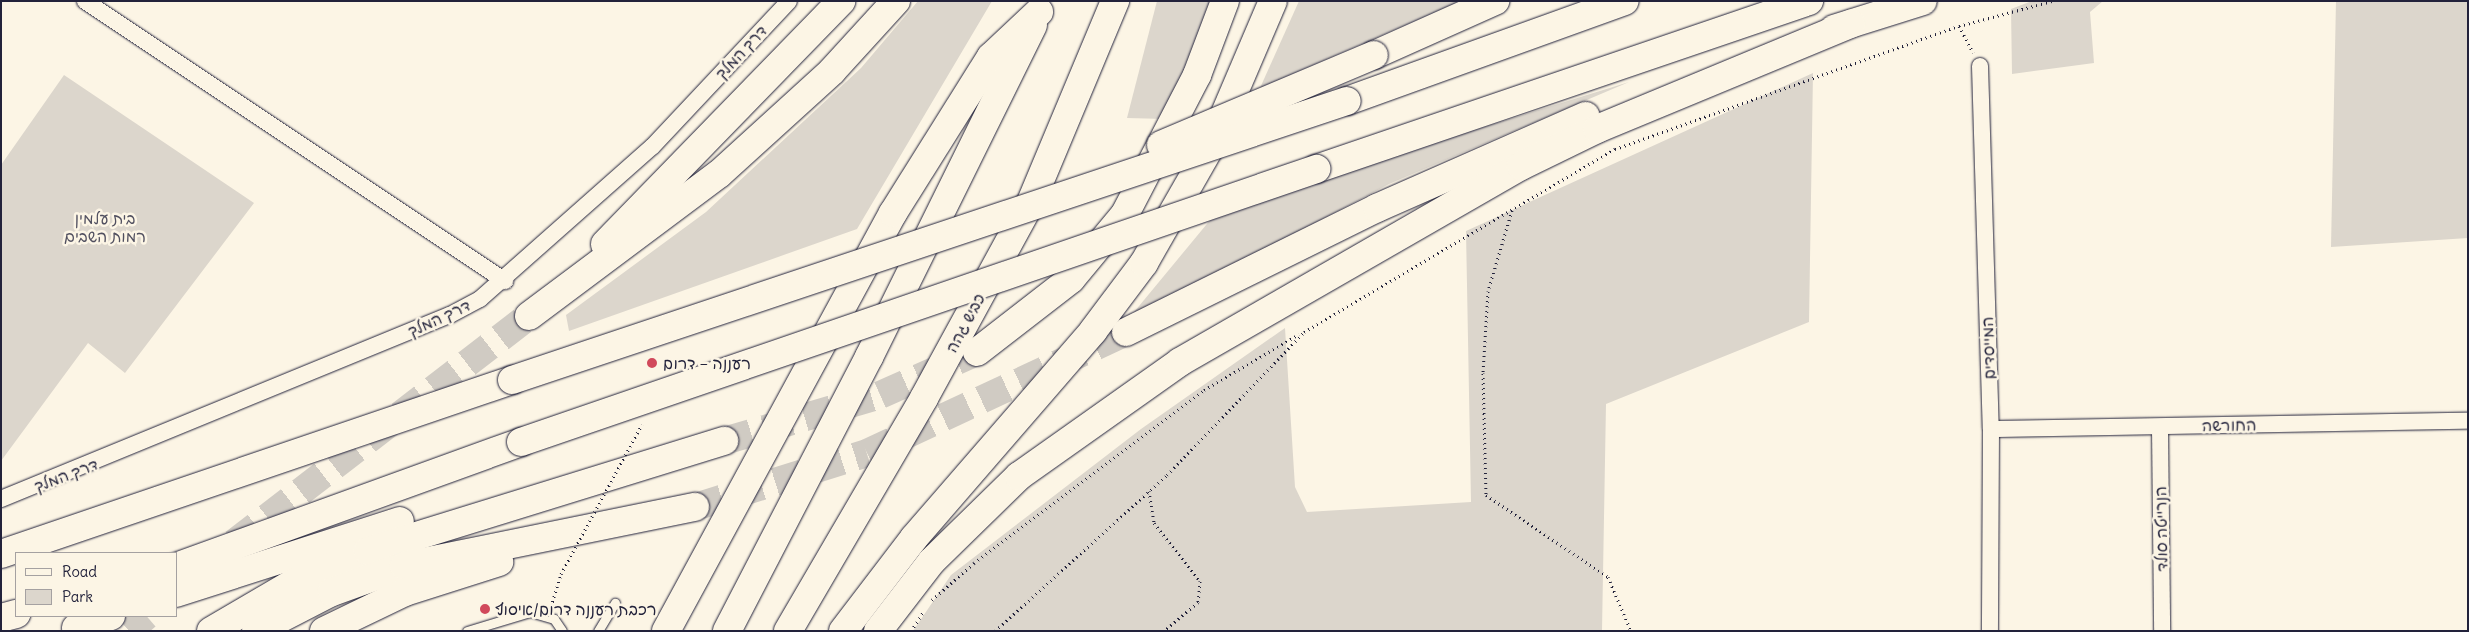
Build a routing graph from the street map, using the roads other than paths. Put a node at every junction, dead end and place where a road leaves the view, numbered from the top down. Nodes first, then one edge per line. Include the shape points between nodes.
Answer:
1 (85, 1) edge
2 (789, 1) edge
3 (841, 1) edge
4 (896, 1) edge
5 (1115, 1) edge
6 (1225, 1) edge
7 (1273, 1) edge
8 (1495, 1) edge
9 (1625, 1) edge
10 (1809, 1) edge
11 (1923, 1) edge
12 (1041, 7) edge
13 (1851, 24) junction
14 (1980, 66) road end
15 (936, 238) junction
16 (505, 281) junction
17 (1126, 332) tunnel mouth
18 (977, 352) tunnel mouth
19 (2468, 421) edge
20 (2160, 427) junction
21 (1991, 429) junction
22 (724, 441) tunnel mouth
23 (669, 457) junction
24 (1, 499) edge
25 (1, 554) edge
26 (178, 566) edge
27 (178, 593) edge
28 (615, 603) dead end
29 (15, 614) edge
30 (108, 617) edge
31 (1, 618) edge
32 (76, 628) dead end
33 (211, 631) edge
34 (256, 631) edge
35 (324, 631) edge
36 (466, 631) edge
37 (562, 631) edge
38 (598, 631) edge
39 (666, 631) edge
40 (727, 631) edge
41 (788, 631) edge
42 (843, 631) edge
43 (878, 631) edge
44 (1990, 631) edge
45 (2162, 631) edge

1 - 16 street
2 - 16 street, דרך המלך via 652,147
3 - 4 highway via 526,318 718,174 832,71
5 - 41 highway, כביש גהה via 1094,59 1030,202 924,398
6 - 18 highway via 1197,75 1125,214 1071,279
7 - 42 highway via 1208,153 1144,263 1093,331 914,538
8 - 15 highway, bridge
9 - 15 highway, bridge via 1347,101
10 - 26 highway, bridge via 521,442
11 - 13 highway
12 - 39 highway via 991,57 894,213
12 - 40 highway via 869,358
13 - 17 highway via 1647,92 1552,129
13 - 43 highway via 1597,129 1521,166 1180,362 1019,476 932,561
14 - 21 street, המייסדים
15 - 25 highway, bridge
16 - 24 street, דרך המלך via 450,315
19 - 20 street, החורשה
20 - 21 street, החורשה
20 - 45 street, הנרייטה סולד
21 - 44 street, המייסדים
22 - 23 highway
23 - 27 highway via 404,520
23 - 33 highway via 368,551 295,582
28 - 38 lane
29 - 31 highway
30 - 32 highway
34 - 35 highway via 332,592 404,566 687,509 405,592
36 - 37 lane via 530,612 548,616

